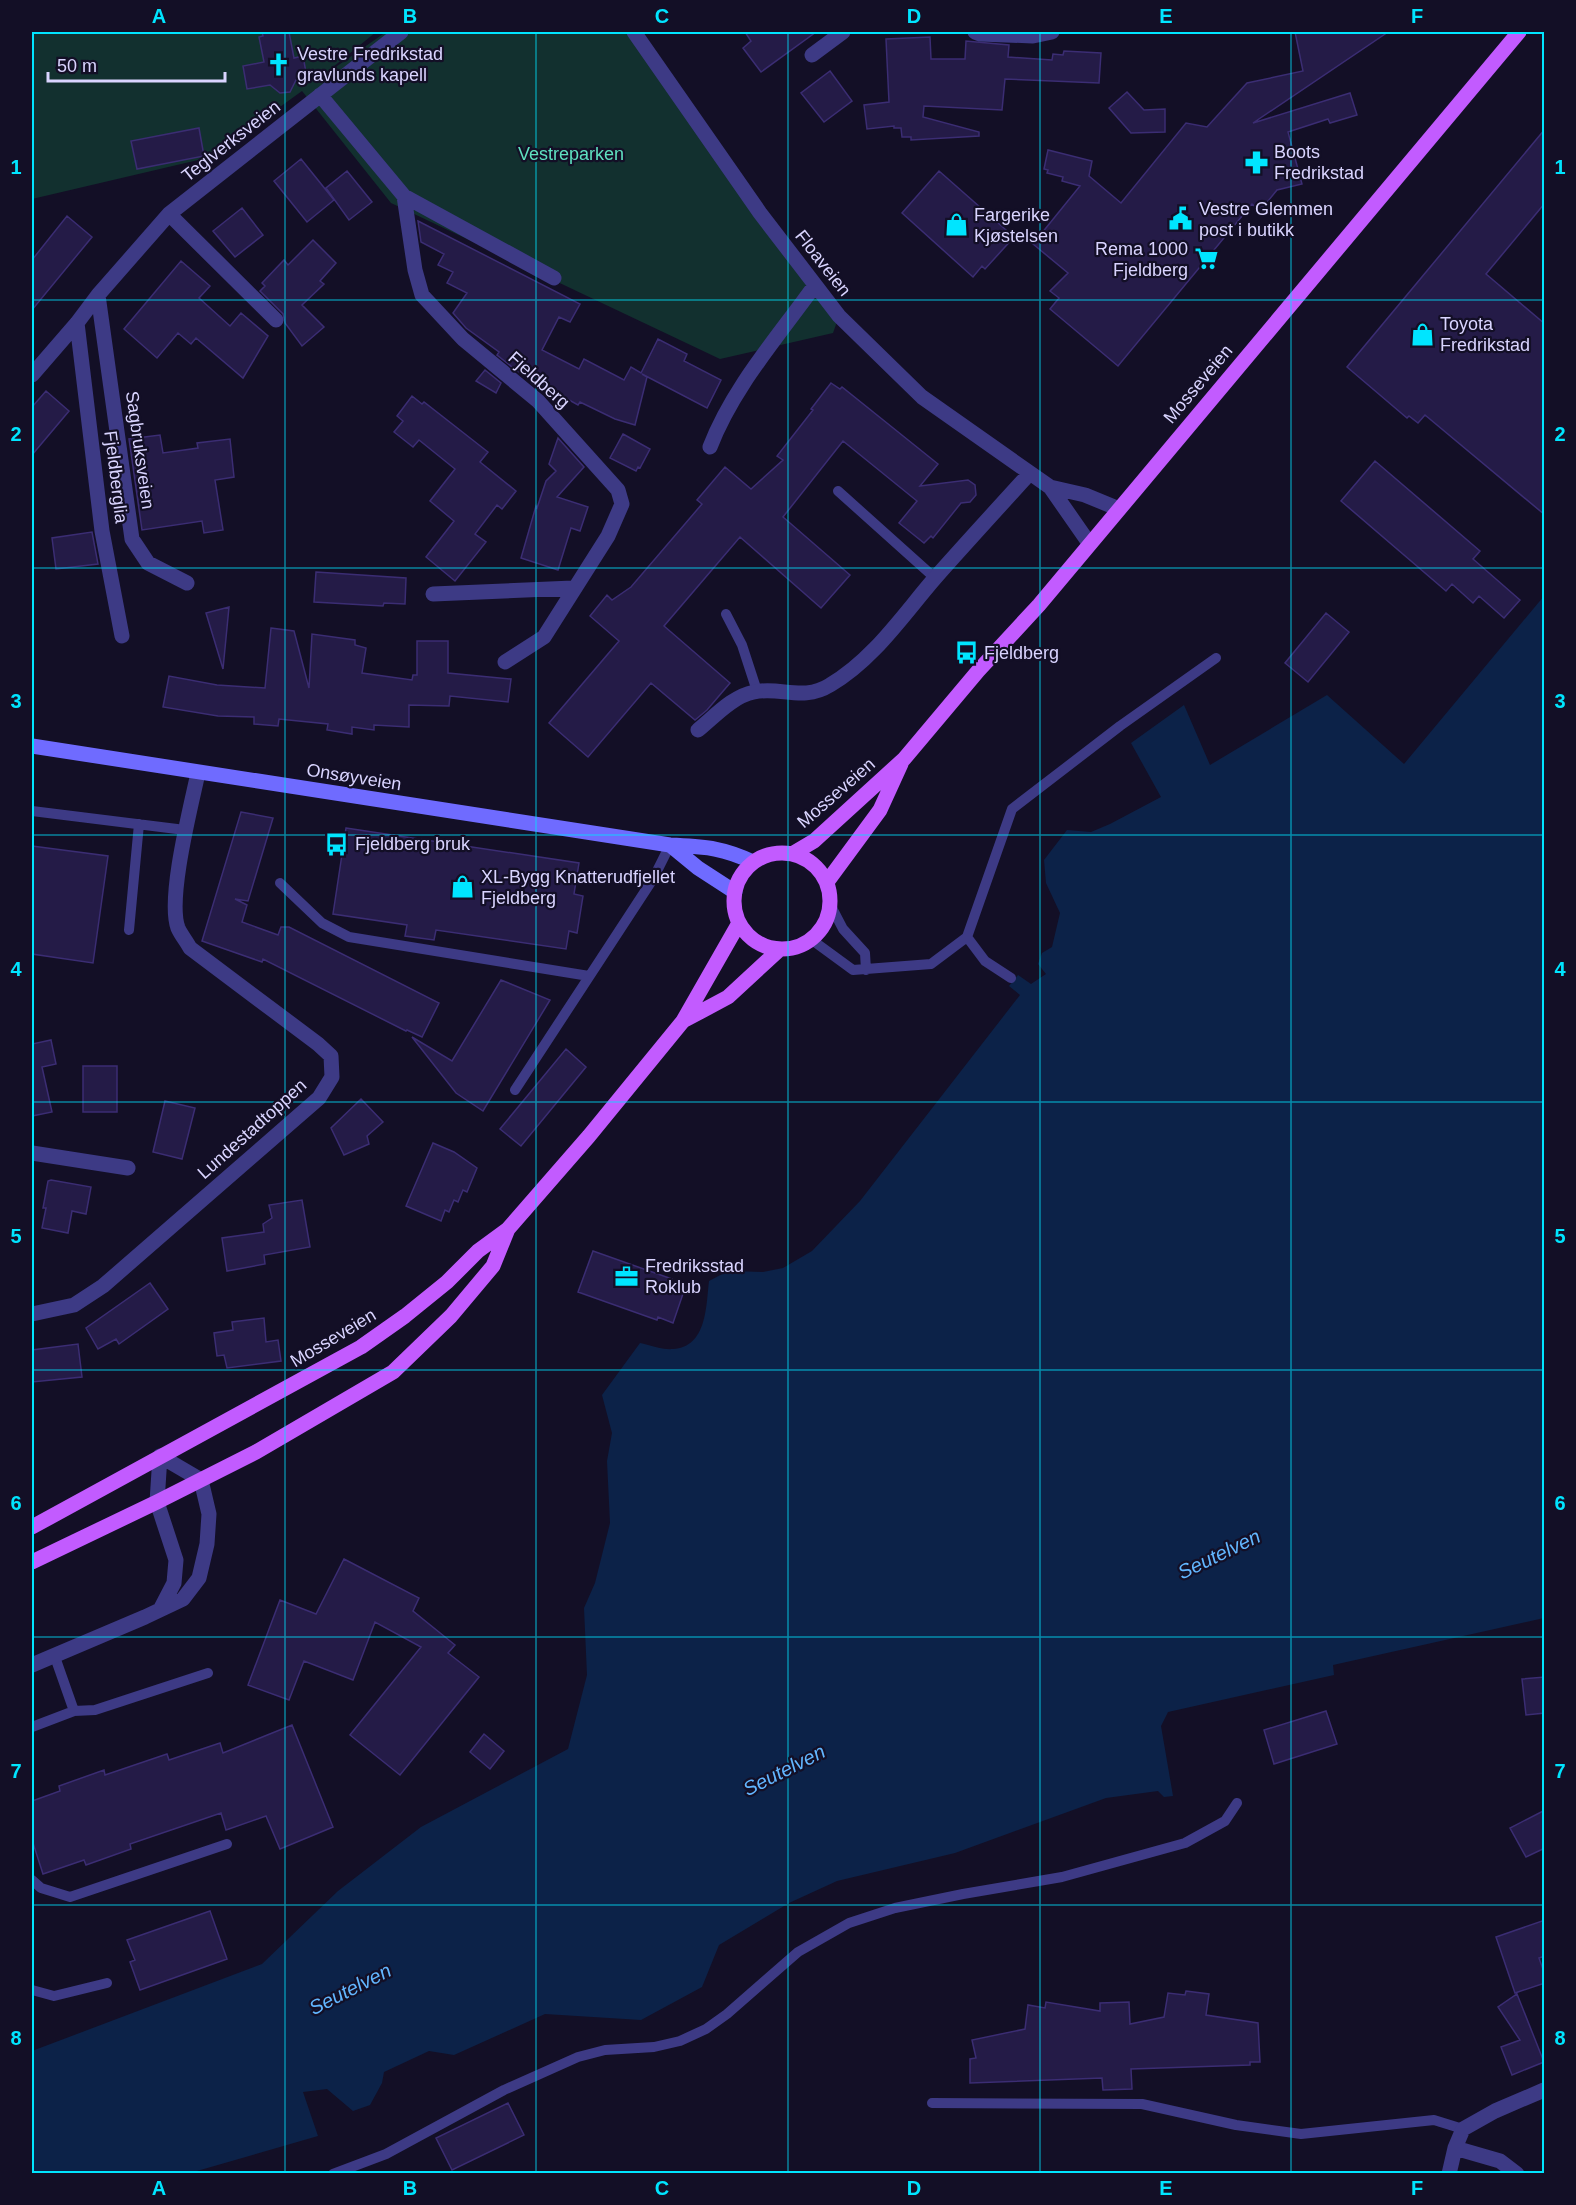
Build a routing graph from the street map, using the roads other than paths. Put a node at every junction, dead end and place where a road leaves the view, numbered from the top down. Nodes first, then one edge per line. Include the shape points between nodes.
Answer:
1 (401, 32) edge
2 (633, 32) edge
3 (843, 32) edge
4 (975, 32) edge
5 (1052, 32) edge
6 (1519, 32) edge
7 (812, 55) dead end
8 (320, 95) junction
9 (404, 196) junction
10 (169, 214) junction
11 (554, 278) dead end
12 (815, 285) junction
13 (98, 295) junction
14 (276, 320) dead end
15 (77, 323) junction
16 (32, 375) edge
17 (710, 447) dead end
18 (1030, 473) junction
19 (1050, 487) junction
20 (838, 491) dead end
21 (1119, 509) junction
22 (1089, 543) junction
23 (935, 578) junction
24 (187, 583) dead end
25 (573, 588) junction
26 (433, 594) dead end
27 (726, 614) dead end
28 (122, 636) dead end
29 (1216, 658) dead end
30 (505, 662) dead end
31 (757, 691) junction
32 (698, 730) dead end
33 (32, 746) edge
34 (904, 759) junction
35 (198, 773) junction
36 (32, 811) edge
37 (139, 824) junction
38 (185, 830) junction
39 (670, 845) junction
40 (792, 854) junction
41 (753, 862) junction
42 (827, 882) junction
43 (280, 884) dead end
44 (735, 892) junction
45 (831, 906) junction
46 (739, 923) junction
47 (129, 930) dead end
48 (966, 937) junction
49 (812, 940) junction
50 (779, 950) junction
51 (866, 970) junction
52 (589, 976) junction
53 (1011, 978) dead end
54 (683, 1021) junction
55 (515, 1090) dead end
56 (32, 1153) edge
57 (128, 1168) dead end
58 (508, 1229) junction
59 (32, 1314) edge
60 (160, 1456) junction
61 (201, 1480) junction
62 (157, 1502) junction
63 (32, 1527) edge
64 (32, 1562) edge
65 (161, 1608) junction
66 (55, 1657) junction
67 (32, 1665) edge
68 (208, 1673) dead end
69 (74, 1712) junction
70 (32, 1727) edge
71 (1237, 1803) dead end
72 (227, 1844) dead end
73 (32, 1880) edge
74 (107, 1983) dead end
75 (32, 1990) edge
76 (1545, 2090) edge
77 (932, 2103) dead end
78 (1463, 2129) junction
79 (1455, 2148) junction
80 (333, 2174) edge
81 (1449, 2174) edge
82 (1517, 2174) edge

1 - 8 street, Teglverksveien
2 - 12 street, Floaveien
3 - 7 street
4 - 5 street via 1033,36
6 - 21 main road, Mosseveien
8 - 9 street
8 - 10 street, Teglverksveien
9 - 11 street
9 - 25 street, Fjeldberg via 422,295 463,339 538,400 618,490 622,504 608,536
10 - 13 street, Teglverksveien
10 - 14 street
12 - 17 street via 738,390
12 - 18 street, Floaveien via 839,316 922,397
13 - 15 street, Teglverksveien
13 - 24 street, Sagbruksveien via 132,539 148,563
15 - 16 street, Teglverksveien
15 - 28 street, Fjeldberglia via 102,531
18 - 19 street, Floaveien
18 - 23 street
19 - 21 street, Floaveien
19 - 22 street, Floaveien
20 - 23 lane
21 - 22 main road, Mosseveien
22 - 34 main road, Mosseveien
23 - 31 street via 880,643 844,677 811,693
25 - 26 street
25 - 30 street, Fjeldberg via 544,637
27 - 31 lane via 742,645
29 - 48 lane via 1012,809
31 - 32 street via 735,700
33 - 35 street, Onsøyveien
34 - 40 main road, Mosseveien via 814,841
34 - 42 main road, Mosseveien via 880,810
35 - 38 street, Lundestadtoppen
35 - 39 street, Onsøyveien
36 - 37 lane
37 - 38 lane
37 - 47 lane
38 - 59 street, Lundestadtoppen via 175,906 178,928 190,948 331,1056 332,1077 320,1098 103,1286 74,1305
39 - 41 street, Onsøyveien via 710,847
39 - 44 street
39 - 52 lane via 653,879
40 - 41 main road via 772,854
40 - 42 main road via 819,869
41 - 44 main road via 741,876
42 - 45 main road
43 - 52 lane via 322,923 349,937
44 - 46 main road via 734,908
45 - 49 main road via 825,925
45 - 51 lane via 865,954
46 - 50 main road via 749,937
46 - 54 main road, Mosseveien
48 - 51 lane via 931,964
48 - 53 lane via 985,961
49 - 50 main road via 797,948
49 - 51 lane via 854,970
50 - 54 main road, Mosseveien via 728,997
52 - 55 lane
54 - 58 main road, Mosseveien
56 - 57 street
58 - 60 main road, Mosseveien via 405,1316 361,1347
58 - 61 main road, Mosseveien via 493,1266 451,1316 393,1372
60 - 61 street
60 - 62 street
60 - 63 main road, Mosseveien
61 - 62 main road, Mosseveien
61 - 65 street via 210,1514 199,1578 183,1599
62 - 64 main road, Mosseveien
62 - 65 street via 176,1560 174,1583
65 - 66 street
66 - 67 street
66 - 69 lane
68 - 69 lane via 94,1710
69 - 70 lane
71 - 80 lane via 1225,1821 1185,1843 1062,1877 895,1908 849,1923 798,1952 706,2029 654,2047 578,2056 504,2090 386,2154
72 - 73 lane via 70,1897 41,1888
74 - 75 lane via 54,1996
76 - 78 street
77 - 78 lane via 1142,2104 1236,2125 1301,2134 1434,2120
78 - 79 street
79 - 81 street
79 - 82 street via 1500,2161

